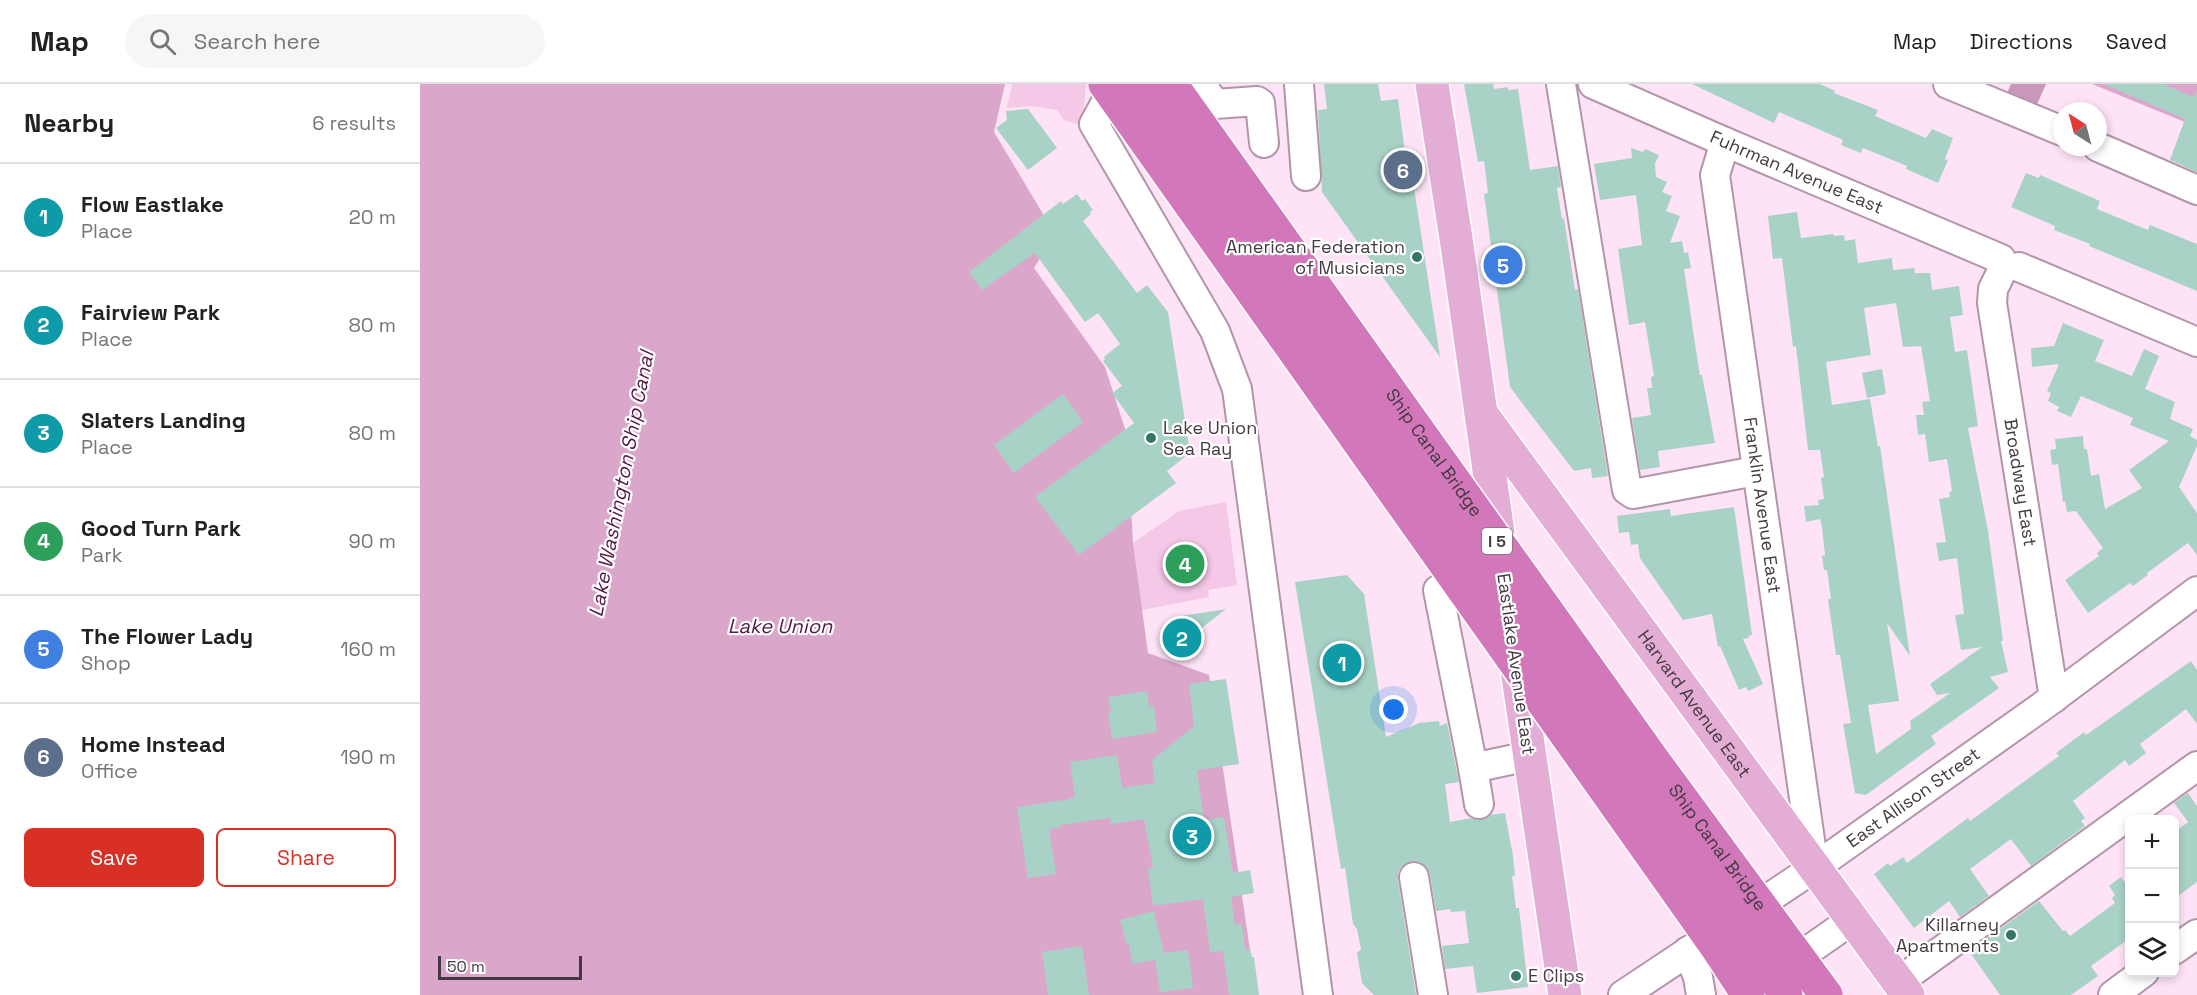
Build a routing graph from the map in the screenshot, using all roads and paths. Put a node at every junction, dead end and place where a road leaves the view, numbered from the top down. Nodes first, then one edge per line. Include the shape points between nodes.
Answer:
1 (1105, 84) edge
2 (1116, 84) edge
3 (1139, 84) edge
4 (1171, 84) edge
5 (1204, 84) edge
6 (1299, 84) edge
7 (1432, 84) edge
8 (1561, 84) edge
9 (1593, 84) edge
10 (1948, 84) edge
11 (2053, 127) edge
12 (1725, 142) junction
13 (1264, 143) dead end
14 (2107, 151) edge
15 (1306, 176) dead end
16 (2197, 189) edge
17 (2007, 265) junction
18 (2197, 342) edge
19 (1480, 413) junction
20 (1756, 471) junction
21 (1503, 568) junction
22 (2197, 591) edge
23 (2054, 698) junction
24 (1529, 756) junction
25 (2197, 766) edge
26 (1473, 768) junction
27 (1479, 804) dead end
28 (1814, 868) junction
29 (1414, 877) dead end
30 (1852, 920) junction
31 (2197, 934) edge
32 (2179, 947) edge
33 (1688, 951) junction
34 (2137, 977) edge
35 (1903, 988) edge
36 (1318, 995) edge
37 (1433, 995) edge
38 (1564, 995) edge
39 (1623, 995) edge
40 (1701, 995) edge
41 (1748, 995) edge
42 (1774, 995) edge
43 (1786, 995) edge
44 (1826, 995) edge
45 (2113, 995) edge

1 - 41 highway, bridge
2 - 36 street via 1094,124 1215,331 1237,389
3 - 43 highway, Ship Canal Bridge, bridge
4 - 44 highway, Ship Canal Bridge / I 5, bridge
5 - 13 street via 1215,104 1260,103
6 - 15 street
7 - 19 main road, Eastlake Avenue East
8 - 20 street via 1627,490 1632,494
9 - 12 street, Fuhrman Avenue East
10 - 11 street
12 - 17 street, Fuhrman Avenue East
12 - 20 street, Franklin Avenue East via 1715,175
14 - 16 street
17 - 18 street, Fuhrman Avenue East
17 - 23 street, Broadway East via 1993,289 1992,303
19 - 21 main road, Eastlake Avenue East
19 - 28 main road, Harvard Avenue East
20 - 28 street, Franklin Avenue East
21 - 24 main road, Eastlake Avenue East
21 - 26 street via 1438,590
22 - 23 street, East Allison Street
23 - 28 street, East Allison Street
24 - 26 street
24 - 38 main road, Eastlake Avenue East
25 - 35 street
26 - 27 street
28 - 30 main road, Harvard Avenue East
28 - 33 street, East Allison Street
29 - 37 street
30 - 35 main road, Harvard Avenue East
30 - 42 street via 1790,968
31 - 32 street
33 - 39 street, East Allison Street
33 - 40 street
34 - 45 street

